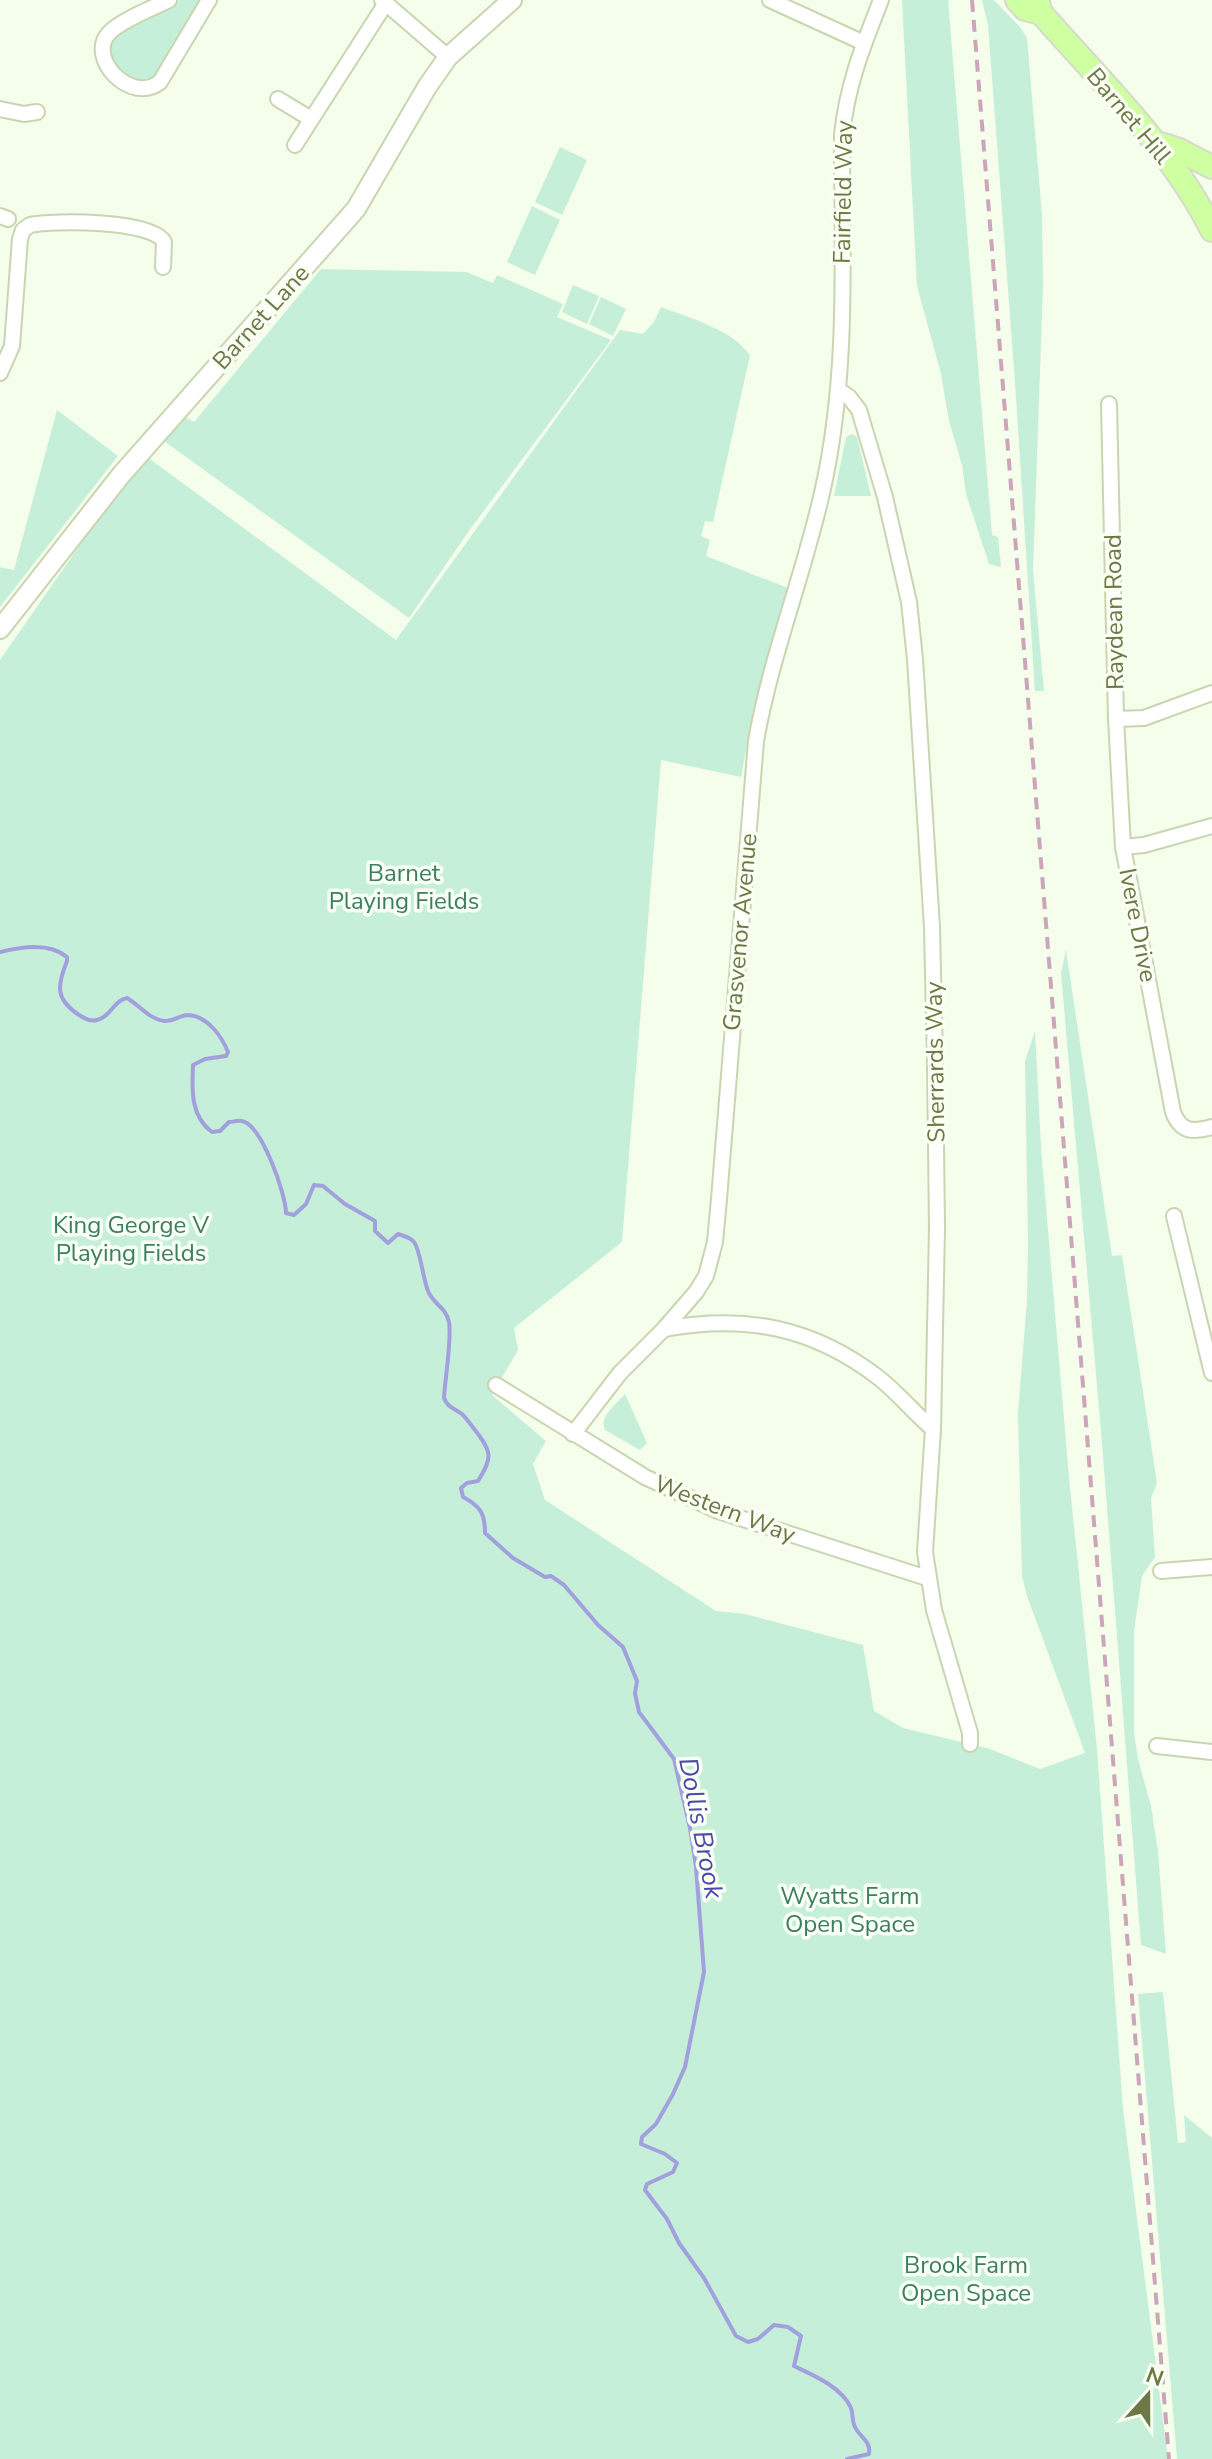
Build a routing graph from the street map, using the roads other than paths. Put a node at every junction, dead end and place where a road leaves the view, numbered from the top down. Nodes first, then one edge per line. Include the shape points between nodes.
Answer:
1 (169, 0) edge
2 (209, 0) edge
3 (512, 0) edge
4 (770, 0) edge
5 (881, 0) edge
6 (1017, 0) edge
7 (384, 2) edge
8 (1043, 4) edge
9 (864, 43) junction
10 (448, 57) junction
11 (278, 99) dead end
12 (0, 109) edge
13 (37, 112) dead end
14 (311, 119) junction
15 (1154, 142) junction
16 (295, 145) dead end
17 (1212, 167) edge
18 (1211, 227) edge
19 (163, 267) dead end
20 (0, 373) edge
21 (839, 390) junction
22 (1109, 404) dead end
23 (0, 629) edge
24 (1212, 693) edge
25 (1116, 719) junction
26 (1212, 826) edge
27 (1123, 847) junction
28 (1212, 1127) edge
29 (1174, 1216) dead end
30 (664, 1329) junction
31 (1212, 1373) edge
32 (496, 1385) dead end
33 (933, 1429) junction
34 (573, 1434) junction
35 (1212, 1567) edge
36 (1161, 1571) dead end
37 (927, 1578) junction
38 (970, 1744) dead end
39 (1157, 1746) dead end
40 (1212, 1752) edge

1 - 2 street via 113,29 102,45 105,61 135,89 160,82
3 - 10 street, Barnet Lane
4 - 9 street
5 - 9 street, Fairfield Way
6 - 8 main road, Barnet Hill via 1025,9
7 - 10 street
7 - 14 street
8 - 15 main road, Barnet Hill
9 - 21 street, Fairfield Way via 848,89 842,135
10 - 23 street, Barnet Lane via 356,209 121,475
11 - 14 street
12 - 13 street
14 - 16 street
15 - 17 main road
15 - 18 main road, Barnet Hill
19 - 20 street via 164,242 155,233 98,221 26,227 20,239 12,346
21 - 30 street, Grasvenor Avenue via 822,495 756,741 715,1242 709,1270
21 - 33 street, Sherrards Way via 859,410 885,497 909,602 915,659 934,1002
22 - 25 street, Raydean Road
24 - 25 street, Raydean Road via 1144,718
25 - 27 street, Ivere Drive
26 - 27 street
27 - 28 street, Ivere Drive via 1173,1112 1181,1127
29 - 31 street
30 - 33 street via 738,1322 808,1337 880,1379
30 - 34 street, Grasvenor Avenue via 620,1373
32 - 34 street, Western Way
33 - 37 street, Sherrards Way
34 - 37 street, Western Way via 645,1477 718,1511
35 - 36 street
37 - 38 street, Sherrards Way
39 - 40 street

